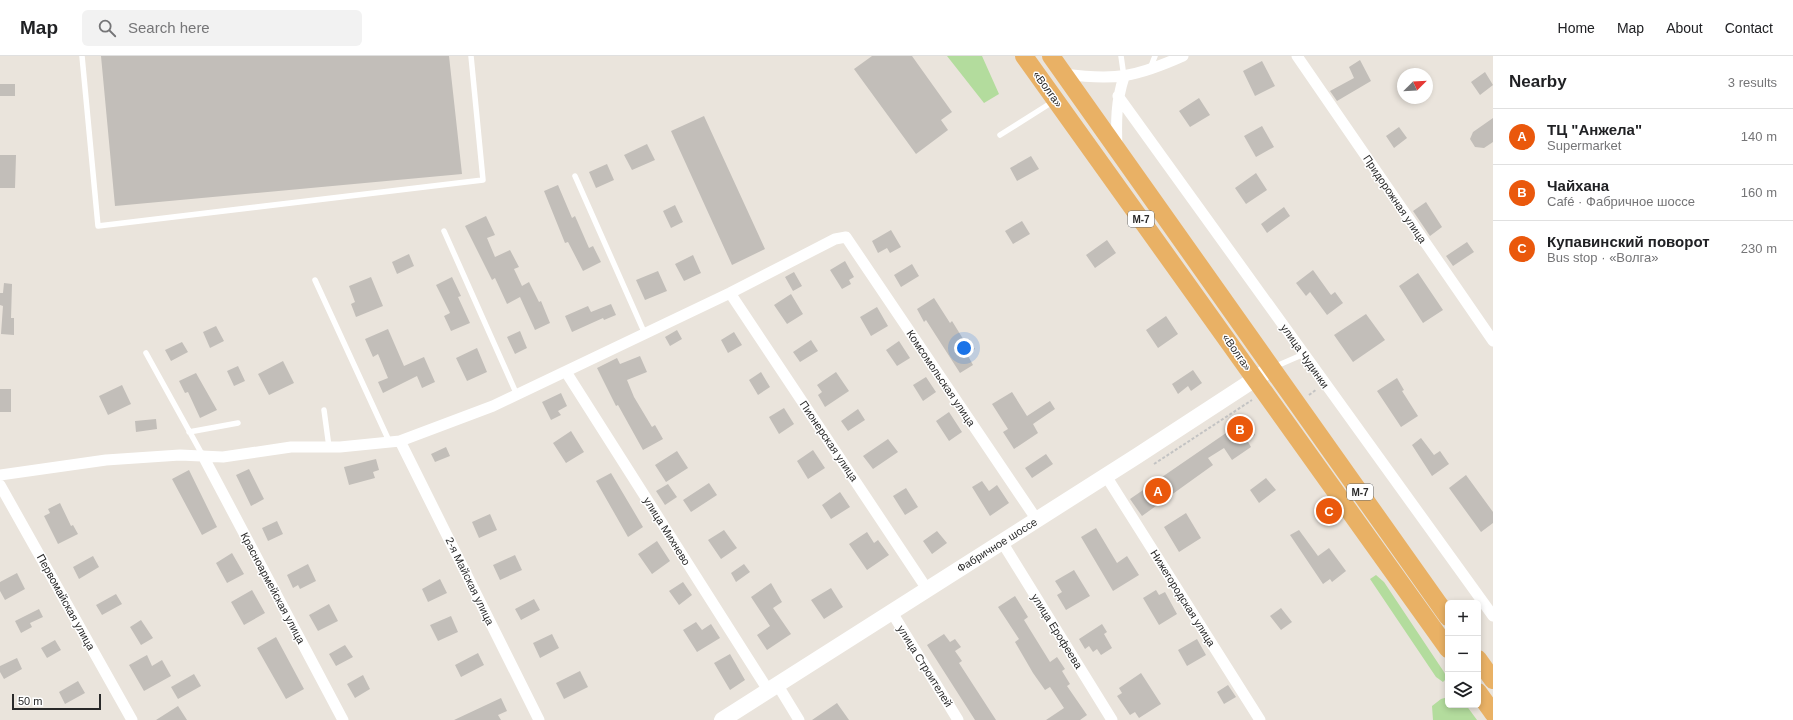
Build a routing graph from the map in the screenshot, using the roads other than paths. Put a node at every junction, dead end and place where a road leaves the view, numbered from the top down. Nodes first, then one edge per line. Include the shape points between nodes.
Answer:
1 (82, 56) edge
2 (471, 56) edge
3 (1024, 56) edge
4 (1051, 56) edge
5 (1121, 56) edge
6 (1155, 56) edge
7 (1183, 56) edge
8 (1298, 56) edge
9 (1149, 71) junction
10 (1064, 74) junction
11 (1124, 77) junction
12 (1118, 96) junction
13 (1056, 100) junction
14 (1000, 135) dead end
15 (1117, 150) junction
16 (575, 176) dead end
17 (444, 231) dead end
18 (315, 280) dead end
19 (730, 293) junction
20 (645, 334) junction
21 (1493, 341) edge
22 (146, 353) dead end
23 (1304, 354) junction
24 (1272, 368) junction
25 (566, 372) junction
26 (1255, 379) junction
27 (517, 395) junction
28 (324, 410) dead end
29 (238, 423) dead end
30 (190, 432) junction
31 (395, 442) junction
32 (329, 447) junction
33 (203, 456) junction
34 (0, 475) edge
35 (1106, 476) junction
36 (0, 485) edge
37 (1037, 520) junction
38 (1002, 542) junction
39 (927, 589) junction
40 (891, 612) junction
41 (1445, 612) edge
42 (1493, 616) edge
43 (1445, 646) edge
44 (1481, 663) edge
45 (1492, 678) edge
46 (773, 687) junction
47 (1481, 696) edge
48 (1493, 713) edge
49 (132, 720) edge
50 (343, 720) edge
51 (539, 720) edge
52 (722, 720) edge
53 (798, 720) edge
54 (958, 720) edge
55 (1112, 720) edge
56 (1260, 720) edge

1 - 2 lane via 98,226 483,180
3 - 13 highway, «Волга» / М-7
4 - 10 highway, «Волга» / М-7
5 - 11 lane
6 - 9 lane
7 - 9 street
8 - 21 street, Придорожная улица
9 - 11 street
10 - 11 street via 1095,78
10 - 15 highway, «Волга» / М-7
11 - 12 street
12 - 15 street via 1115,118
12 - 23 street, улица Чудинки
13 - 14 lane
13 - 26 highway, «Волга» / М-7
15 - 24 highway, «Волга» / М-7
16 - 20 lane
17 - 27 lane
18 - 31 lane
19 - 20 street
19 - 37 street, Комсомольская улица via 835,239 846,237
19 - 39 street, Пионерская улица
20 - 25 street
22 - 30 lane
23 - 24 lane
23 - 42 street, улица Чудинки
24 - 26 main road, Фабричное шоссе
24 - 41 highway, «Волга» / М-7
25 - 27 street
25 - 46 street, улица Михнево
26 - 35 main road, Фабричное шоссе
26 - 43 highway, «Волга» / М-7
27 - 31 street
28 - 32 lane
29 - 30 lane
30 - 33 lane
31 - 32 street
31 - 51 street, 2-я Майская улица
32 - 33 street via 291,447 230,456
33 - 34 street via 106,460
33 - 50 street, Красноармейская улица
35 - 37 main road, Фабричное шоссе
35 - 56 street, Нижегородская улица
36 - 49 street, Первомайская улица
37 - 38 main road, Фабричное шоссе
38 - 39 main road, Фабричное шоссе
38 - 55 street, улица Ерофеева
39 - 40 main road, Фабричное шоссе
40 - 46 main road, Фабричное шоссе
40 - 54 street, улица Строителей
44 - 45 highway
46 - 52 main road, Фабричное шоссе
46 - 53 street, улица Михнево
47 - 48 highway

